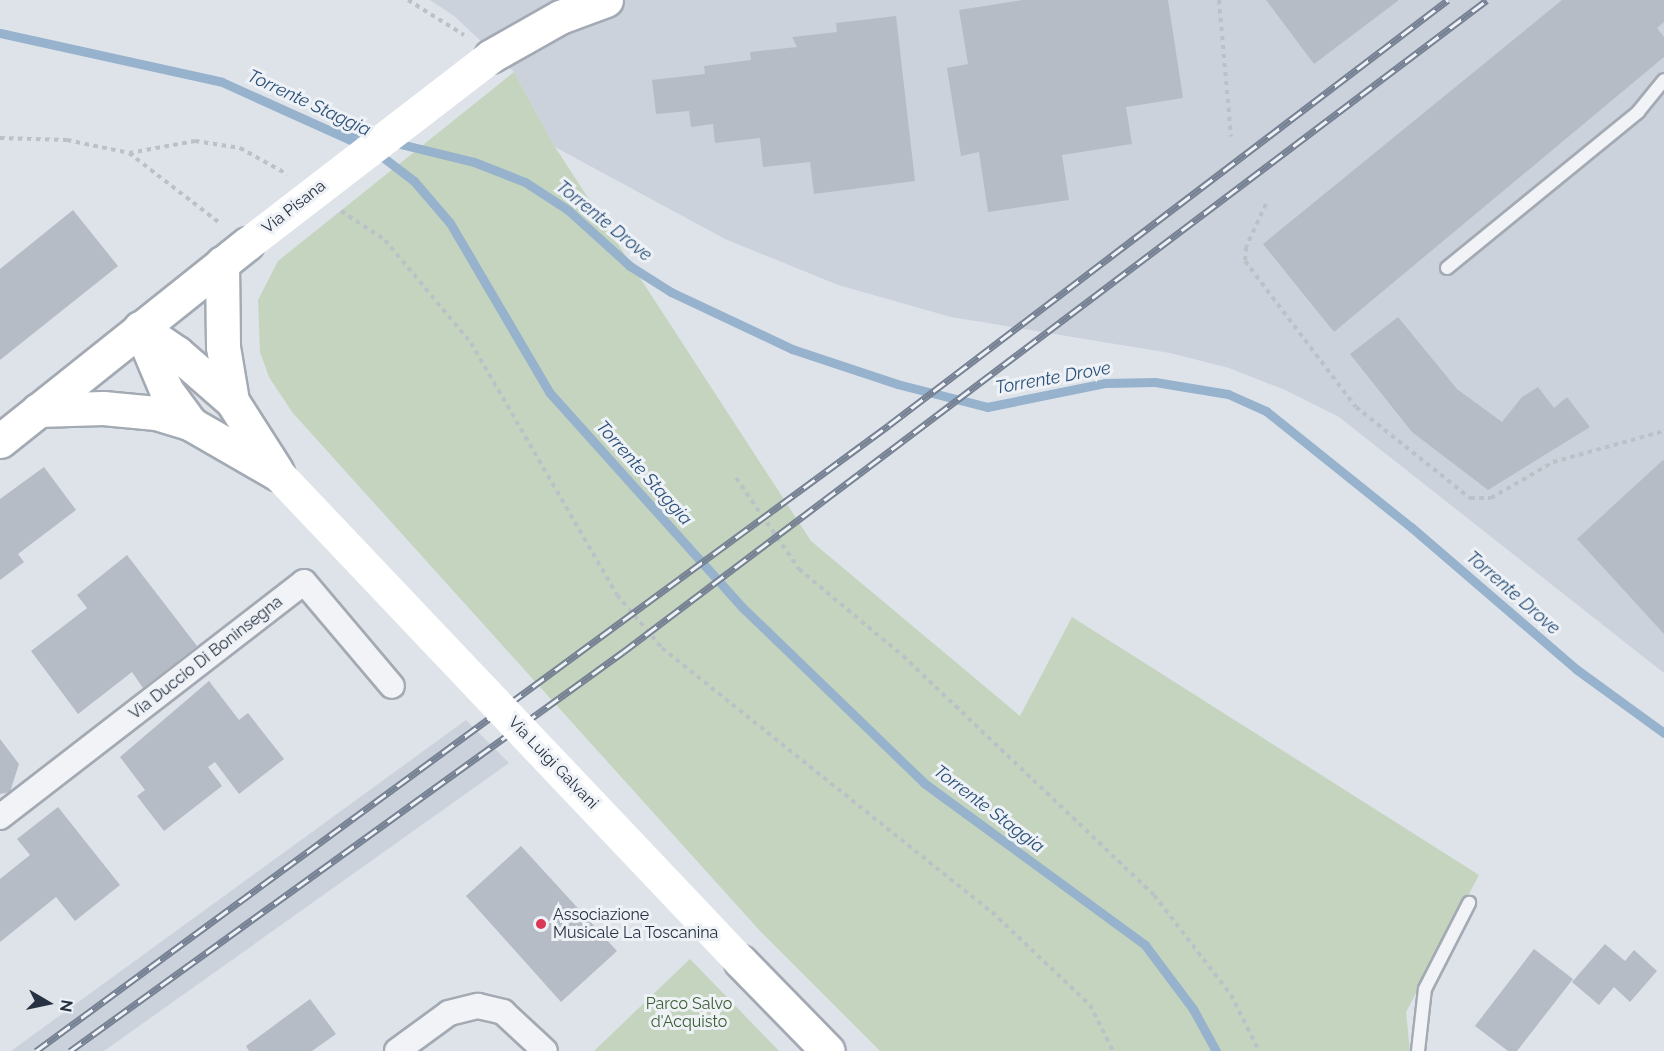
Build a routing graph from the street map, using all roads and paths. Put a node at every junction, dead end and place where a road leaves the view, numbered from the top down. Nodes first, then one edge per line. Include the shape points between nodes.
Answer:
1 (408, 0) edge
2 (606, 0) edge
3 (1219, 0) edge
4 (491, 56) junction
5 (1664, 80) edge
6 (1231, 136) dead end
7 (0, 138) edge
8 (129, 153) junction
9 (296, 180) dead end
10 (1266, 204) dead end
11 (336, 207) dead end
12 (234, 253) junction
13 (1447, 268) dead end
14 (140, 328) junction
15 (232, 401) junction
16 (39, 410) junction
17 (191, 424) junction
18 (1664, 431) edge
19 (0, 441) edge
20 (278, 474) junction
21 (736, 478) dead end
22 (392, 686) dead end
23 (0, 817) edge
24 (1469, 903) dead end
25 (397, 1051) edge
26 (545, 1051) edge
27 (828, 1051) edge
28 (1113, 1051) edge
29 (1259, 1051) edge
30 (1418, 1051) edge

1 - 4 path via 440,17
2 - 4 main road, Via Pisana via 560,17
3 - 6 path
4 - 12 main road, Via Pisana, bridge
5 - 13 lane via 1638,112
7 - 8 path via 67,141
8 - 9 path via 195,141 240,148
8 - 12 path
10 - 18 path via 1246,247 1245,261 1321,356 1356,408 1470,498 1491,498 1553,462
11 - 28 path via 385,240 471,343 617,594 662,648 992,912 1090,1005
12 - 14 main road, Via Pisana
12 - 15 main road, Via Luigi Galvani via 223,347
14 - 15 main road, Via Luigi Galvani via 177,353
14 - 16 main road, Via Pisana
14 - 17 main road, Via Luigi Galvani via 166,390
15 - 20 main road, Via Luigi Galvani
16 - 17 main road, Via Luigi Galvani via 133,410
16 - 19 main road, Via Pisana
17 - 20 main road, Via Luigi Galvani
20 - 27 main road, Via Luigi Galvani, bridge
21 - 29 path via 799,569 903,656 1154,895 1231,995
22 - 23 street, Via Duccio Di Boninsegna via 304,582
24 - 30 lane via 1425,989
25 - 26 street via 449,1013 478,1006 503,1012

